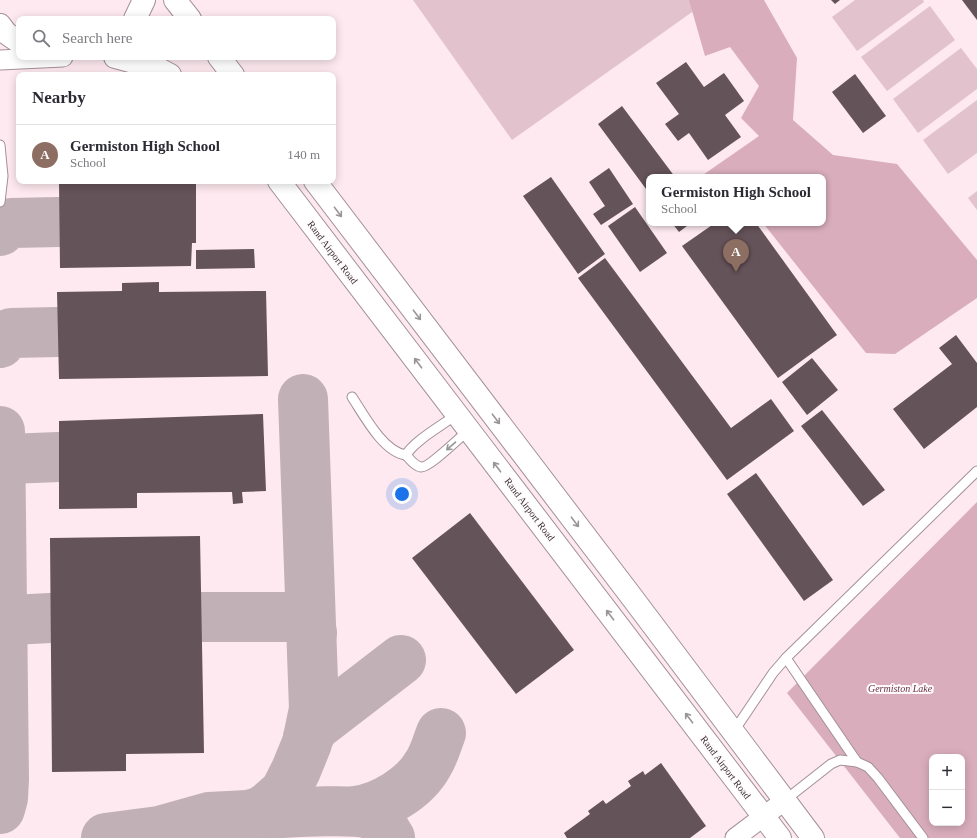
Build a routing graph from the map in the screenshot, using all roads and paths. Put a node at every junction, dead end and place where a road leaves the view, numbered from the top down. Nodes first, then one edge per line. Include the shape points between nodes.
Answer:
1 (144, 0) edge
2 (175, 0) edge
3 (136, 16) edge
4 (188, 16) edge
5 (0, 25) edge
6 (16, 40) edge
7 (16, 59) edge
8 (0, 60) edge
9 (126, 60) edge
10 (221, 60) edge
11 (164, 72) edge
12 (231, 72) edge
13 (0, 145) edge
14 (281, 184) edge
15 (317, 184) edge
16 (0, 202) edge
17 (475, 392) junction
18 (352, 397) dead end
19 (468, 428) junction
20 (406, 455) junction
21 (977, 471) edge
22 (786, 658) junction
23 (733, 732) junction
24 (857, 762) junction
25 (784, 801) junction
26 (764, 817) junction
27 (735, 838) edge
28 (780, 838) edge
29 (813, 838) edge
30 (923, 838) edge

1 - 3 street
2 - 4 street
5 - 6 street
7 - 8 street
9 - 11 street
10 - 12 street
13 - 16 lane via 3,176
19 -> 14 street, Rand Airport Road
15 -> 17 street
17 - 19 street
17 -> 23 street
18 - 20 lane via 385,444 395,452
19 - 20 lane via 418,442
19 -> 20 lane via 433,462 425,466 416,465
26 -> 19 street, Rand Airport Road
21 - 22 lane
22 - 23 lane
22 - 24 lane
23 - 25 street
24 - 25 lane via 840,760 831,764
24 - 30 lane via 868,767 878,778
25 - 26 street
25 - 29 street
26 - 27 street
26 - 28 street, Rand Airport Road

